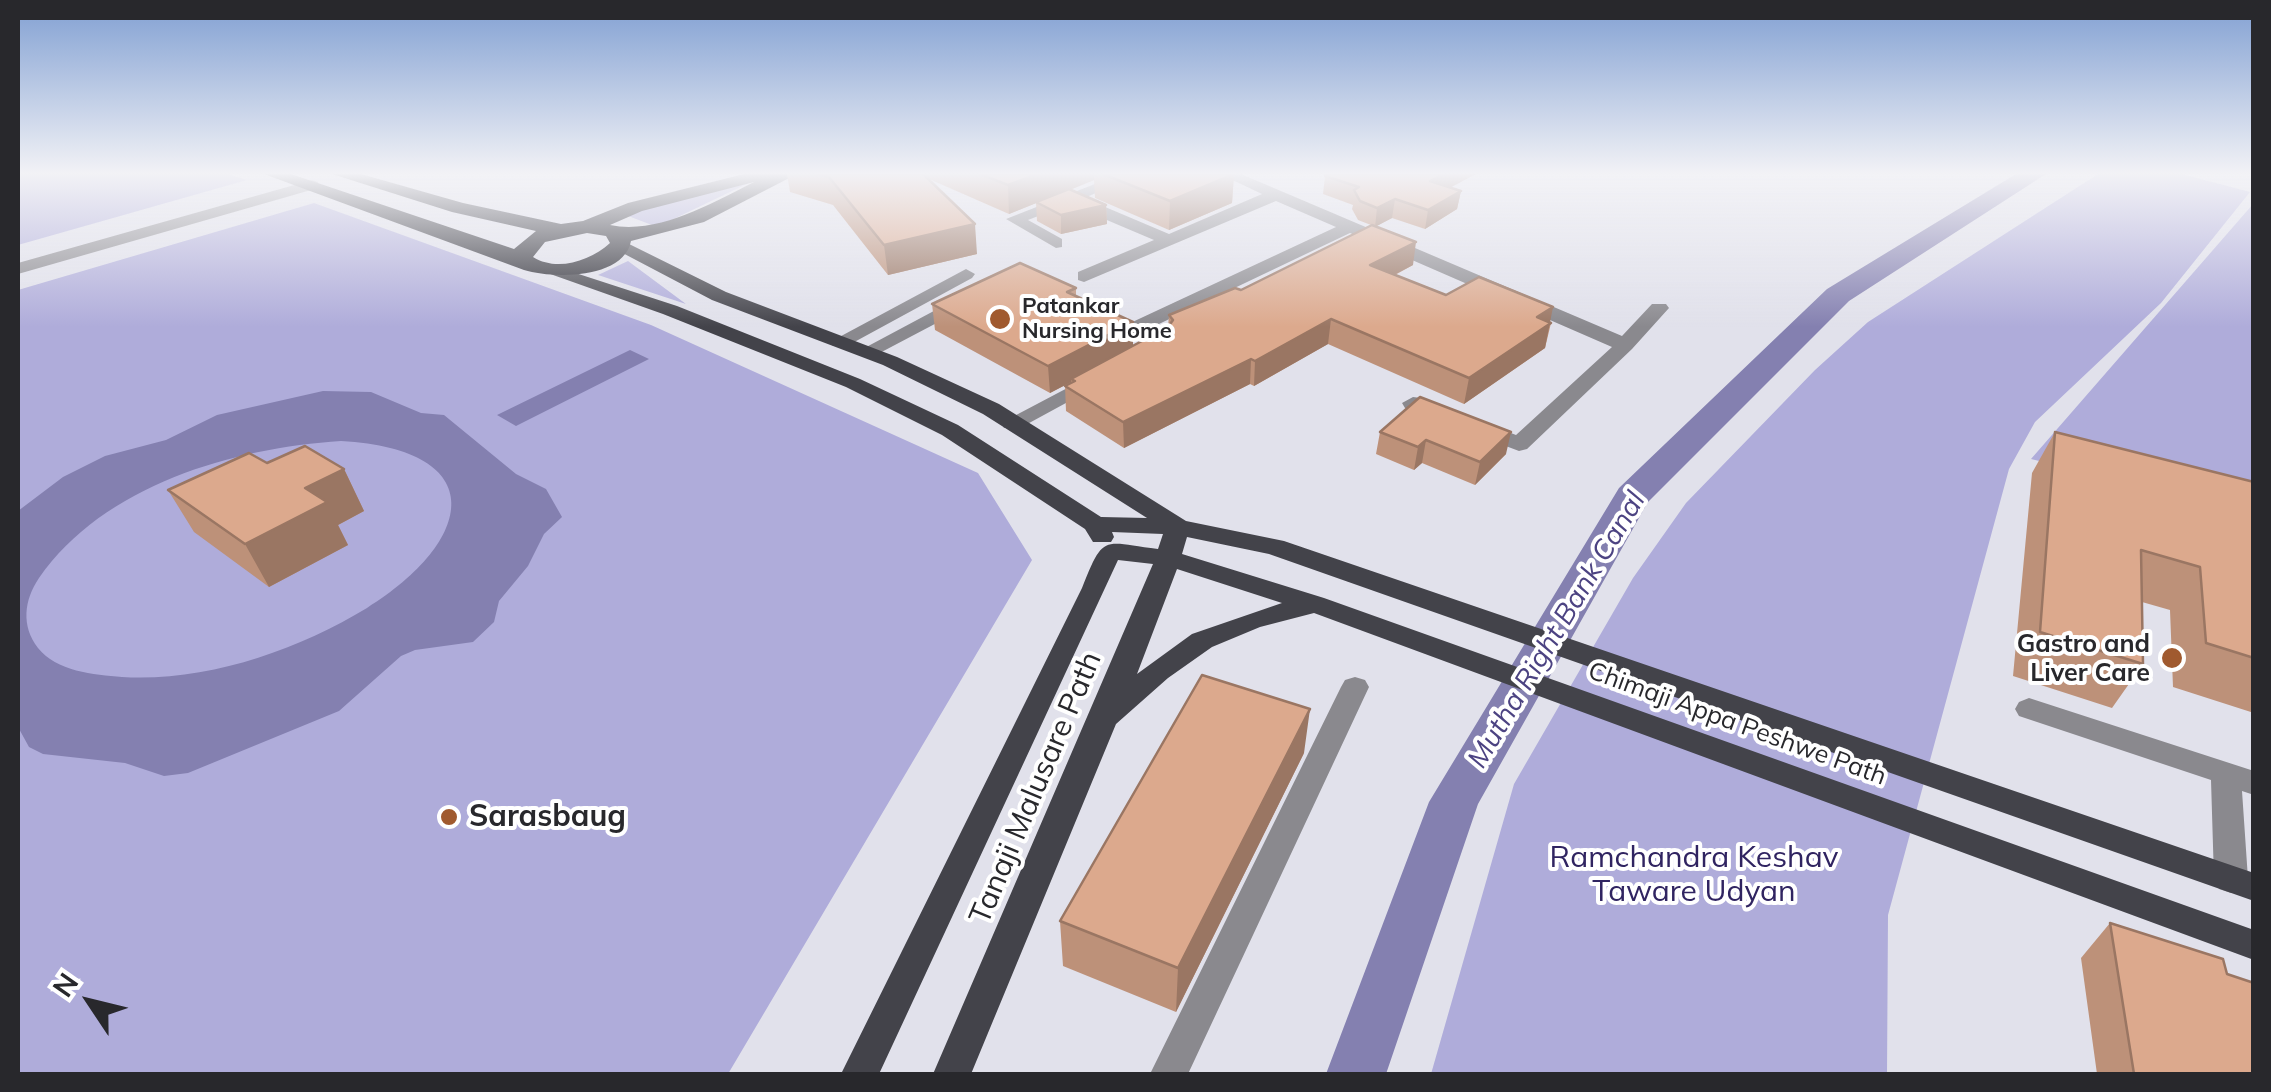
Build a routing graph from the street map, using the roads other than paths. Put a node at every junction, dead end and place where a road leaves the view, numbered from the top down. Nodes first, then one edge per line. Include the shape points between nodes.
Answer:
1 (174, 225) edge
2 (424, 225) edge
3 (538, 225) edge
4 (592, 225) edge
5 (674, 225) edge
6 (1025, 225) edge
7 (1134, 225) edge
8 (1204, 225) edge
9 (1345, 225) edge
10 (587, 227) junction
11 (1349, 227) junction
12 (560, 230) junction
13 (1169, 240) junction
14 (620, 241) junction
15 (1056, 242) dead end
16 (521, 259) junction
17 (18, 269) edge
18 (548, 270) junction
19 (966, 274) dead end
20 (1084, 276) dead end
21 (985, 290) edge
22 (1660, 308) dead end
23 (1133, 328) edge
24 (840, 342) junction
25 (1625, 346) junction
26 (868, 352) junction
27 (1106, 373) edge
28 (1414, 402) edge
29 (1012, 422) junction
30 (1178, 527) junction
31 (1102, 537) junction
32 (1169, 558) junction
33 (1315, 604) junction
34 (1355, 687) dead end
35 (2029, 709) dead end
36 (1102, 722) junction
37 (2240, 778) edge
38 (2242, 883) edge
39 (2254, 945) edge
40 (860, 1074) edge
41 (952, 1074) edge
42 (1169, 1074) edge

1 - 17 street
2 - 16 highway
3 - 12 highway
4 - 10 highway
5 - 14 highway
6 - 15 street
7 - 13 street
8 - 13 street
9 - 11 street
10 - 12 highway
10 - 14 highway via 612,232
11 - 23 street
11 - 25 street
12 - 16 highway via 526,246
13 - 20 street
14 - 18 highway via 602,260
14 - 24 main road, Chimaji Appa Peshwe Path via 719,296
16 - 18 highway
18 - 31 main road, Chimaji Appa Peshwe Path via 853,382 950,430
19 - 24 street
21 - 26 street
22 - 25 street
24 - 26 main road, Chimaji Appa Peshwe Path
25 - 28 street via 1519,444
26 - 29 main road, Chimaji Appa Peshwe Path
27 - 29 street
29 - 30 main road, Chimaji Appa Peshwe Path
30 - 31 main road, Chimaji Appa Peshwe Path
30 - 32 main road, Tanaji Malusare Path
30 - 38 main road, Chimaji Appa Peshwe Path via 1275,548
31 - 32 main road, Chimaji Appa Peshwe Path
31 - 40 main road, Tanaji Malusare Path via 1095,588
32 - 33 main road, Chimaji Appa Peshwe Path
32 - 36 main road, Tanaji Malusare Path
33 - 36 main road via 1206,635 1163,664
33 - 39 main road, Chimaji Appa Peshwe Path
34 - 42 street
35 - 37 street
36 - 41 main road, Tanaji Malusare Path
37 - 38 street

